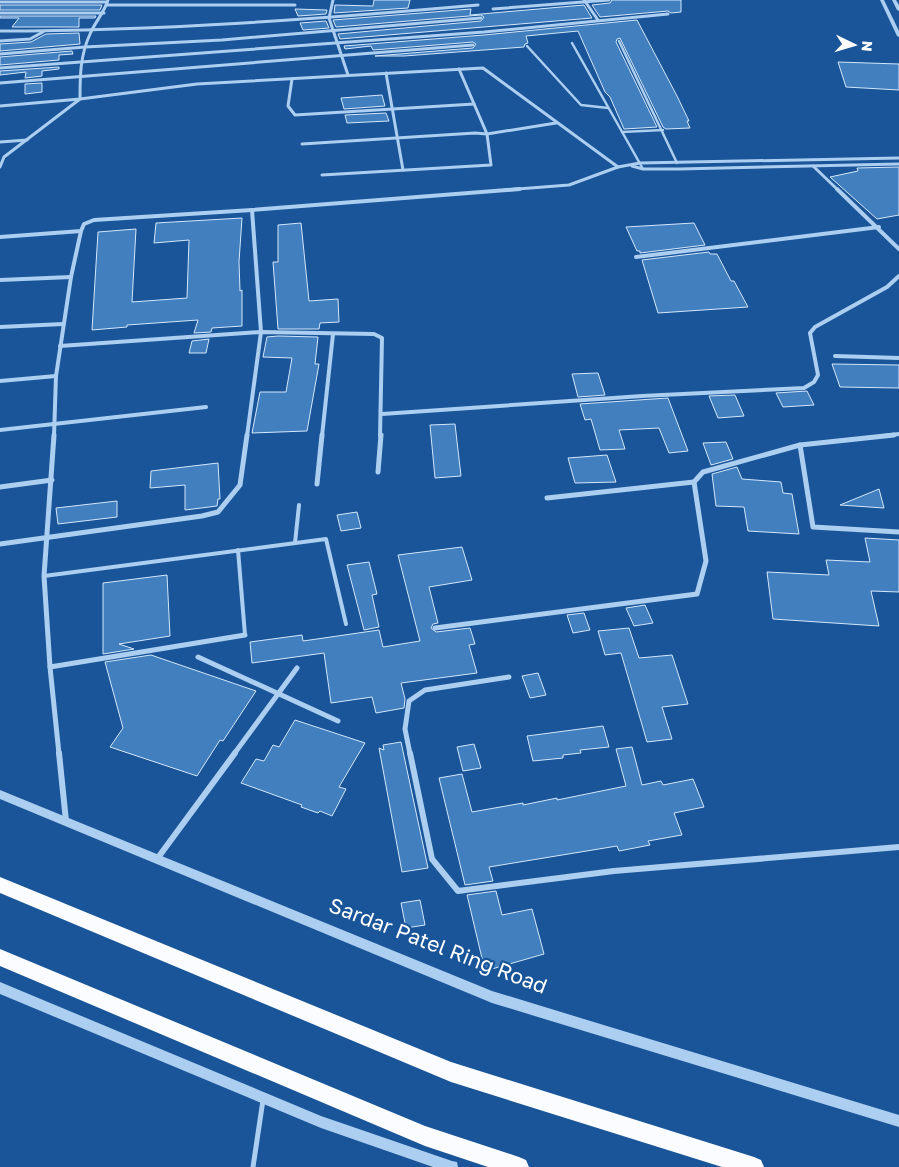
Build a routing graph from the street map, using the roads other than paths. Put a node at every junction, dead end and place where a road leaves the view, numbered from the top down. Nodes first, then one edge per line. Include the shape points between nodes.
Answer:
1 (333, 0) edge
2 (609, 0) edge
3 (882, 0) edge
4 (894, 0) edge
5 (584, 1) edge
6 (0, 2) edge
7 (108, 2) edge
8 (295, 4) dead end
9 (478, 5) dead end
10 (493, 9) dead end
11 (899, 10) edge
12 (0, 13) edge
13 (104, 13) junction
14 (668, 14) dead end
15 (329, 18) junction
16 (481, 18) dead end
17 (598, 20) junction
18 (93, 29) junction
19 (333, 30) junction
20 (0, 31) edge
21 (46, 31) junction
22 (899, 36) edge
23 (619, 41) dead end
24 (0, 42) edge
25 (338, 43) junction
26 (572, 43) dead end
27 (473, 45) dead end
28 (527, 46) dead end
29 (84, 47) junction
30 (0, 54) edge
31 (342, 56) junction
32 (80, 61) junction
33 (0, 68) edge
34 (458, 70) junction
35 (386, 73) junction
36 (348, 75) junction
37 (81, 76) junction
38 (292, 79) junction
39 (0, 83) edge
40 (80, 99) junction
41 (474, 104) junction
42 (0, 106) edge
43 (608, 108) junction
44 (391, 110) junction
45 (556, 123) junction
46 (663, 130) junction
47 (622, 132) junction
48 (487, 134) junction
49 (396, 138) junction
50 (27, 140) junction
51 (0, 142) edge
52 (302, 144) dead end
53 (899, 158) edge
54 (808, 161) junction
55 (677, 163) junction
56 (640, 164) junction
57 (899, 164) edge
58 (631, 166) junction
59 (618, 167) junction
60 (814, 167) junction
61 (0, 168) edge
62 (643, 169) junction
63 (403, 170) junction
64 (322, 174) dead end
65 (252, 210) junction
66 (879, 227) junction
67 (80, 231) junction
68 (0, 237) edge
69 (899, 249) edge
70 (636, 257) dead end
71 (899, 276) edge
72 (71, 277) junction
73 (0, 280) edge
74 (64, 324) junction
75 (0, 327) edge
76 (261, 332) junction
77 (333, 334) junction
78 (60, 346) junction
79 (835, 356) dead end
80 (899, 358) edge
81 (56, 376) junction
82 (0, 381) edge
83 (206, 407) dead end
84 (382, 414) junction
85 (53, 426) junction
86 (0, 430) edge
87 (899, 434) edge
88 (800, 445) junction
89 (378, 472) dead end
90 (52, 480) junction
91 (694, 482) junction
92 (317, 484) dead end
93 (0, 487) edge
94 (546, 498) dead end
95 (299, 505) dead end
96 (899, 532) edge
97 (46, 536) junction
98 (295, 543) junction
99 (0, 544) edge
100 (238, 550) junction
101 (44, 576) junction
102 (346, 624) dead end
103 (435, 628) dead end
104 (246, 636) joint
105 (198, 657) dead end
106 (50, 667) junction
107 (298, 668) dead end
108 (509, 677) dead end
109 (278, 694) junction
110 (338, 721) dead end
111 (0, 794) edge
112 (66, 821) junction
113 (899, 847) edge
114 (158, 859) junction
115 (0, 885) edge
116 (0, 957) edge
117 (0, 988) edge
118 (264, 1098) junction
119 (899, 1121) edge
120 (252, 1167) edge
121 (452, 1167) edge
122 (519, 1167) edge
123 (754, 1167) edge

1 - 15 street
2 - 5 street
3 - 22 street
4 - 11 street
5 - 10 street
5 - 17 street
6 - 7 street
7 - 8 street
7 - 13 street
9 - 15 street
12 - 13 street
13 - 18 street
14 - 17 street
15 - 18 street
15 - 19 street
16 - 19 street
17 - 25 street
18 - 21 street
18 - 29 street
19 - 25 street
19 - 29 street
20 - 21 street
21 - 24 street via 30,39
23 - 46 lane
25 - 31 street
25 - 32 street
26 - 43 lane
27 - 31 street
28 - 43 lane via 581,105
29 - 30 street
29 - 32 street
31 - 36 street
31 - 37 street
32 - 33 street
32 - 37 street
34 - 35 street
34 - 41 street
34 - 45 street via 483,68
35 - 36 street
35 - 44 street
36 - 38 street
37 - 39 street
37 - 40 street
38 - 40 street via 197,84
38 - 44 street via 288,106 295,115
40 - 42 street
40 - 50 street
41 - 44 street
41 - 48 street
43 - 47 lane
44 - 49 street
45 - 48 street
45 - 59 street
46 - 47 lane
46 - 55 lane
47 - 56 lane
48 - 49 street
48 - 63 street via 491,165
49 - 52 street
49 - 63 street
50 - 51 street
50 - 61 street via 4,157
53 - 54 street
54 - 55 street
54 - 60 street
55 - 56 street
56 - 58 street
56 - 62 lane
57 - 60 street
58 - 59 street
58 - 62 street
59 - 65 street via 569,185
60 - 62 street
60 - 66 street
63 - 64 street
65 - 67 street via 94,220 84,224
65 - 76 street
66 - 69 street
66 - 70 street
67 - 68 street
67 - 72 street
71 - 84 street via 887,287 810,333 818,375 804,388
72 - 73 street
72 - 74 street
74 - 75 street
74 - 78 street
76 - 77 street
76 - 78 street
76 - 97 street via 240,485 218,512
77 - 84 street via 374,334 382,338
77 - 92 street
78 - 81 street
79 - 80 street
81 - 82 street
81 - 85 street
83 - 85 street
84 - 89 street
85 - 86 street
85 - 90 street
87 - 88 street
88 - 91 street via 718,467 704,472
88 - 96 street via 813,527
90 - 93 street
90 - 97 street
91 - 94 street
91 - 103 street via 706,561 697,594
95 - 98 lane
97 - 99 street
97 - 101 street
98 - 100 lane
98 - 102 lane via 326,539
100 - 101 lane
100 - 104 lane
101 - 106 street
104 - 106 street
105 - 109 street
106 - 112 street
107 - 109 street
108 - 113 street via 425,690 409,700 405,729 432,859 458,891 614,871
109 - 110 street
109 - 114 street
111 - 112 street, Sardar Patel Ring Road
112 - 114 street, Sardar Patel Ring Road
114 - 119 street, Sardar Patel Ring Road via 492,997
115 - 123 highway via 451,1072
116 - 122 highway via 425,1136
117 - 118 street
118 - 120 lane
118 - 121 street via 321,1122

